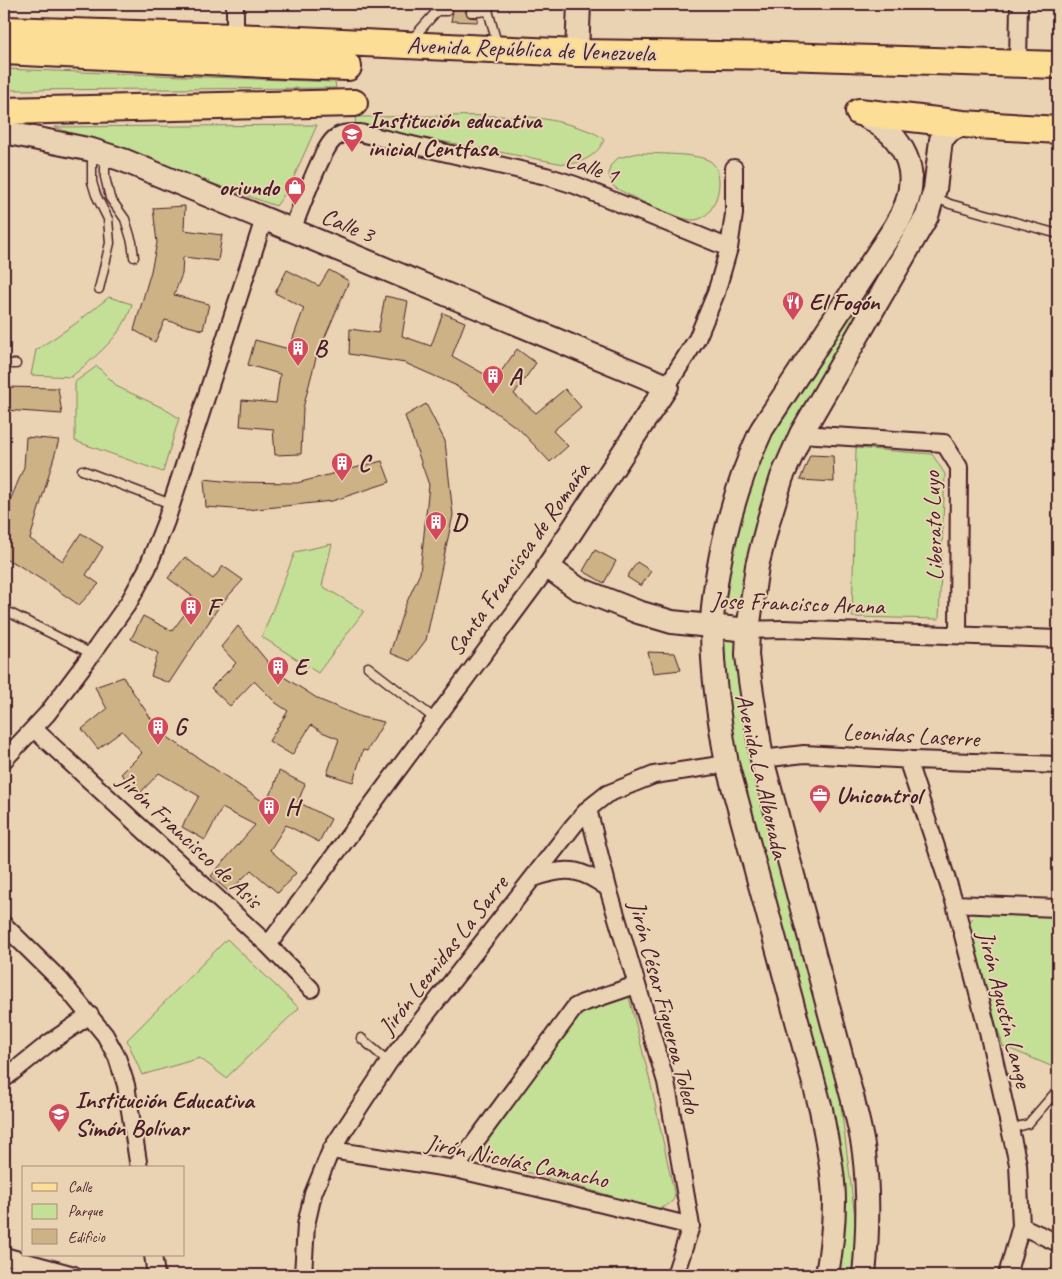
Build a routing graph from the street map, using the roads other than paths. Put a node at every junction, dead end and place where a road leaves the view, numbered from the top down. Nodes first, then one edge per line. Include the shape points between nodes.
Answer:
1 (235, 4) edge
2 (578, 4) edge
3 (1019, 4) edge
4 (437, 7) edge
5 (490, 7) edge
6 (447, 11) dead end
7 (471, 12) dead end
8 (4, 30) edge
9 (235, 37) junction
10 (406, 44) junction
11 (501, 49) junction
12 (4, 51) edge
13 (577, 53) junction
14 (202, 62) junction
15 (1018, 64) junction
16 (286, 65) junction
17 (1058, 65) edge
18 (348, 67) dead end
19 (354, 103) dead end
20 (281, 105) junction
21 (4, 111) edge
22 (859, 112) joint
23 (963, 124) junction
24 (1058, 130) edge
25 (4, 132) edge
26 (98, 152) junction
27 (734, 168) dead end
28 (933, 196) junction
29 (264, 219) junction
30 (292, 230) junction
31 (1058, 234) edge
32 (729, 248) junction
33 (134, 257) dead end
34 (99, 289) dead end
35 (4, 364) edge
36 (16, 364) dead end
37 (666, 386) junction
38 (801, 434) junction
39 (82, 470) dead end
40 (171, 504) junction
41 (548, 567) junction
42 (4, 610) edge
43 (712, 626) junction
44 (748, 630) junction
45 (958, 635) junction
46 (1058, 639) edge
47 (92, 654) junction
48 (368, 667) dead end
49 (436, 719) junction
50 (34, 729) junction
51 (762, 758) junction
52 (907, 759) junction
53 (4, 760) edge
54 (727, 764) junction
55 (1058, 766) edge
56 (588, 809) junction
57 (534, 878) junction
58 (608, 888) junction
59 (955, 904) junction
60 (1058, 908) edge
61 (4, 925) edge
62 (268, 945) junction
63 (636, 985) junction
64 (311, 989) dead end
65 (90, 1015) junction
66 (360, 1038) dead end
67 (389, 1062) junction
68 (4, 1080) edge
69 (1053, 1095) dead end
70 (1010, 1129) junction
71 (331, 1150) junction
72 (139, 1166) edge
73 (455, 1169) junction
74 (691, 1226) junction
75 (1021, 1226) junction
76 (1058, 1243) edge
77 (4, 1256) edge
78 (153, 1256) edge
79 (74, 1275) edge
80 (156, 1275) edge
81 (303, 1275) edge
82 (675, 1275) edge
83 (827, 1275) edge
84 (864, 1275) edge
85 (1007, 1275) edge

1 - 9 street
2 - 13 main road
3 - 15 street
4 - 6 lane
4 - 10 lane
5 - 7 lane via 482,12
5 - 11 lane via 495,36
8 - 9 main road, Avenida República de Venezuela
9 - 10 main road, Avenida República de Venezuela
9 - 14 main road via 228,48
10 - 11 main road, Avenida República de Venezuela
11 - 13 main road, Avenida República de Venezuela
12 - 14 main road
13 - 15 main road, Avenida República de Venezuela
14 - 16 main road
15 - 17 main road, Avenida República de Venezuela
16 - 18 main road
16 - 20 main road
19 - 20 main road
20 - 21 main road
22 - 23 main road
22 - 43 main road, Avenida La Alborada via 890,134 903,149 911,178 906,202 895,227 762,429 745,464 725,532
23 - 24 main road
23 - 28 main road, Avenida La Alborada via 948,131 941,140
25 - 26 main road, Calle 3
26 - 29 main road, Calle 3
26 - 33 lane via 110,198 125,219
26 - 34 lane via 92,182 108,219 110,243
27 - 32 street, Santa Francisca de Romaña via 734,214
28 - 31 lane via 950,204
28 - 38 main road, Avenida La Alborada via 927,216
29 - 30 main road, Calle 3
29 - 40 street
30 - 32 street, Calle 1 via 324,152 333,139 344,133 360,133 575,184
30 - 37 main road, Calle 3
32 - 37 street, Santa Francisca de Romaña via 716,293 697,339
35 - 36 lane
37 - 41 main road, Santa Francisca de Romaña
38 - 44 main road, Avenida La Alborada via 782,476 769,519 757,566
38 - 45 street, Liberato Luyo via 944,443 959,467
39 - 40 lane
40 - 47 street via 147,569 129,602
41 - 43 main road, Jose Francisco Arana via 577,588 638,612 672,622
41 - 49 street, Santa Francisca de Romaña
42 - 47 lane
43 - 44 main road, Jose Francisco Arana
43 - 54 main road, Avenida La Alborada via 718,710
44 - 45 street, Jose Francisco Arana via 783,628
44 - 51 main road, Avenida La Alborada via 750,680
45 - 46 street, Jose Francisco Arana
47 - 50 street
48 - 49 lane
49 - 62 street, Santa Francisca de Romaña
50 - 53 street
50 - 62 street, Jirón Francisco de Asis
51 - 52 street, Leonidas Laserre via 804,754
51 - 84 main road, Avenida La Alborada via 864,1151 868,1211
52 - 55 street, Leonidas Laserre
52 - 59 street, Jirón Agustín Lange
54 - 56 street, Jirón Leonidas La Sarre via 654,775 607,794
54 - 83 main road, Avenida La Alborada via 821,1109 834,1200
56 - 57 street, Jirón Leonidas La Sarre
56 - 58 street, Jirón César Figueroa Toledo
57 - 58 street via 553,871 572,870 592,876
57 - 67 street, Jirón Leonidas La Sarre
58 - 63 street, Jirón César Figueroa Toledo
59 - 60 street
59 - 70 street, Jirón Agustín Lange
61 - 65 street via 62,981
62 - 64 street, Jirón Francisco de Asis
63 - 73 street via 575,1007
63 - 74 street, Jirón César Figueroa Toledo via 666,1082
65 - 68 street
65 - 72 street via 117,1057 126,1085
66 - 67 lane
67 - 71 street, Jirón Leonidas La Sarre
69 - 70 lane via 1028,1124
70 - 75 street, Jirón Agustín Lange via 1018,1164
71 - 73 street, Jirón Nicolás Camacho
71 - 81 street, Jirón Leonidas La Sarre via 313,1194 306,1225
73 - 74 street, Jirón Nicolás Camacho
74 - 82 street, Jirón César Figueroa Toledo
75 - 76 street
75 - 85 street, Jirón Agustín Lange
77 - 79 street
78 - 80 street

